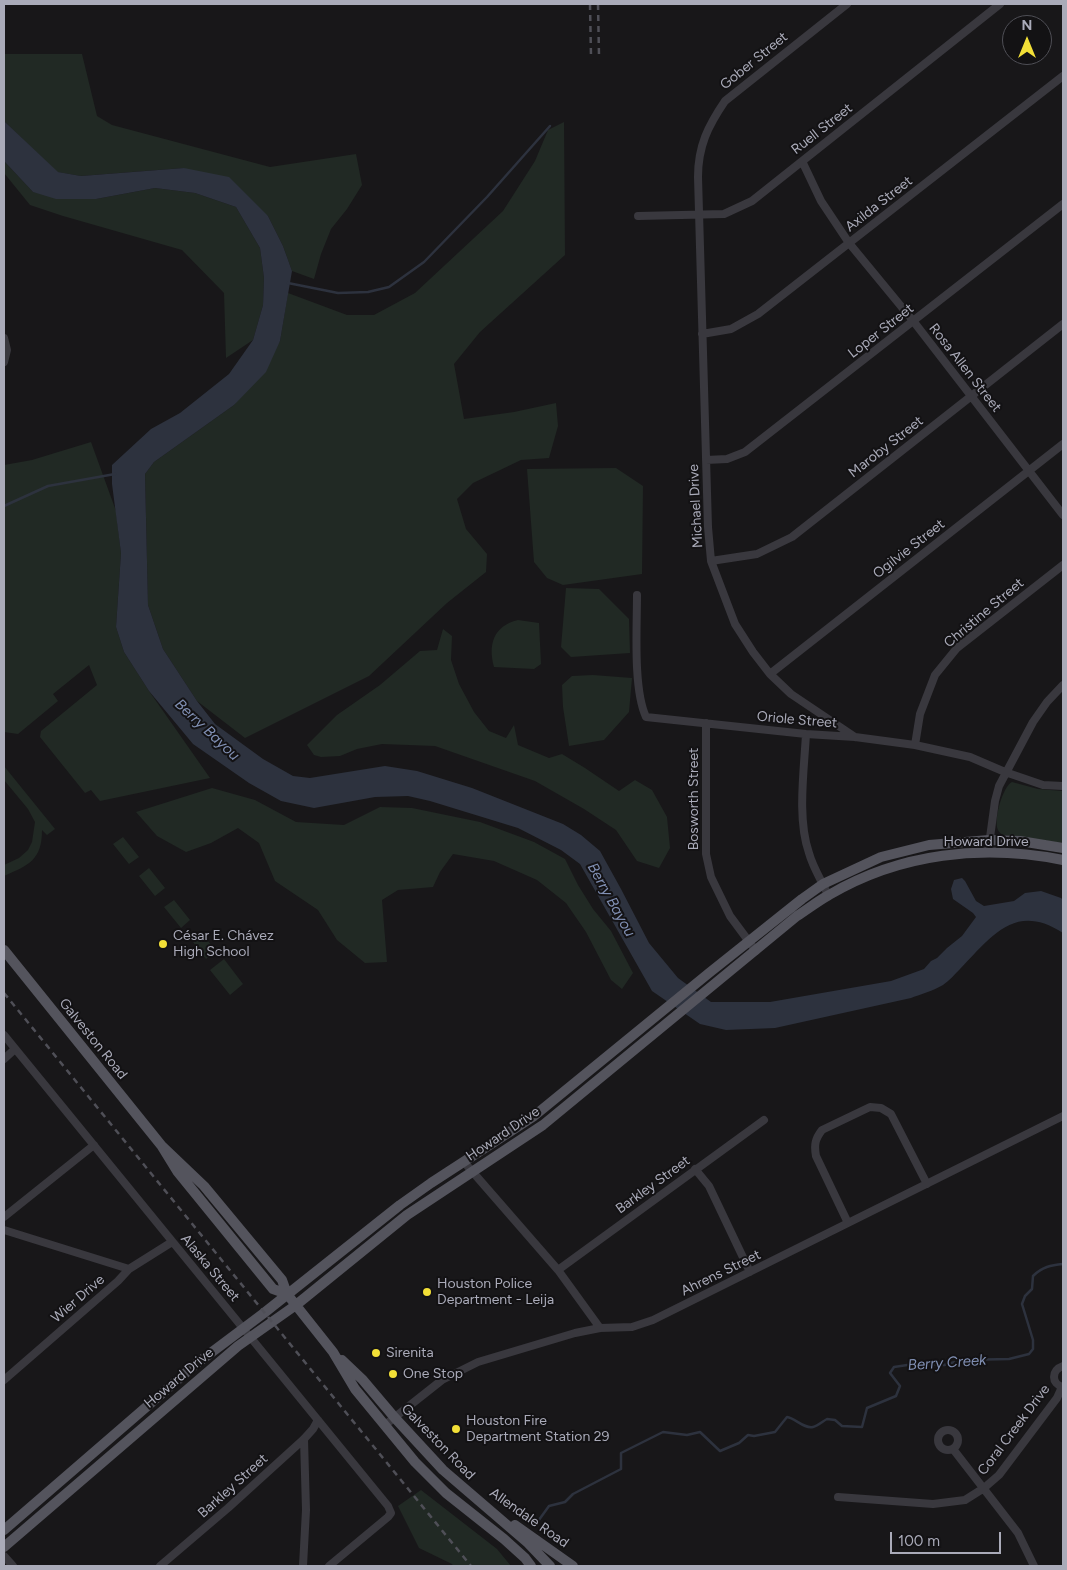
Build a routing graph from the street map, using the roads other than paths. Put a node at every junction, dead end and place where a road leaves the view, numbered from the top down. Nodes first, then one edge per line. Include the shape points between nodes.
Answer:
1 (847, 4) edge
2 (1000, 4) edge
3 (1063, 76) edge
4 (802, 161) junction
5 (1063, 204) edge
6 (700, 215) junction
7 (638, 216) dead end
8 (849, 243) junction
9 (914, 322) junction
10 (1063, 324) edge
11 (702, 334) junction
12 (4, 338) edge
13 (4, 362) edge
14 (971, 396) junction
15 (1063, 444) edge
16 (706, 460) junction
17 (1030, 471) junction
18 (1063, 514) edge
19 (711, 561) junction
20 (1063, 565) edge
21 (638, 595) dead end
22 (770, 674) junction
23 (1063, 685) edge
24 (706, 723) junction
25 (806, 734) junction
26 (855, 737) junction
27 (915, 745) junction
28 (1005, 772) junction
29 (1063, 786) edge
30 (989, 840) junction
31 (1063, 848) edge
32 (905, 850) junction
33 (988, 852) junction
34 (1063, 860) edge
35 (908, 862) junction
36 (823, 884) junction
37 (828, 895) junction
38 (749, 940) junction
39 (4, 950) edge
40 (756, 950) junction
41 (4, 1035) edge
42 (15, 1049) junction
43 (612, 1051) junction
44 (4, 1059) edge
45 (620, 1062) junction
46 (534, 1116) junction
47 (1063, 1116) edge
48 (764, 1120) dead end
49 (542, 1125) junction
50 (94, 1145) junction
51 (162, 1145) junction
52 (464, 1162) junction
53 (695, 1169) junction
54 (472, 1171) junction
55 (927, 1184) junction
56 (214, 1198) junction
57 (205, 1205) junction
58 (4, 1217) edge
59 (383, 1218) junction
60 (848, 1223) junction
61 (391, 1228) junction
62 (4, 1230) edge
63 (172, 1242) junction
64 (129, 1269) junction
65 (558, 1270) junction
66 (750, 1272) junction
67 (288, 1294) junction
68 (296, 1305) junction
69 (243, 1328) junction
70 (600, 1328) junction
71 (251, 1338) junction
72 (333, 1352) junction
73 (1063, 1366) edge
74 (4, 1380) edge
75 (1063, 1387) edge
76 (395, 1418) junction
77 (318, 1420) junction
78 (385, 1425) junction
79 (304, 1439) junction
80 (953, 1449) dead end
81 (426, 1453) junction
82 (88, 1458) junction
83 (416, 1462) junction
84 (96, 1468) junction
85 (984, 1488) junction
86 (468, 1492) junction
87 (838, 1496) dead end
88 (4, 1530) edge
89 (4, 1547) edge
90 (4, 1556) edge
91 (530, 1563) edge
92 (13, 1566) edge
93 (160, 1566) edge
94 (303, 1566) edge
95 (329, 1566) edge
96 (550, 1566) edge
97 (573, 1566) edge
98 (1034, 1566) edge

1 - 6 street, Gober Street via 725,101 710,122 698,159
2 - 4 street, Ruell Street
3 - 8 street, Axilda Street
4 - 6 street, Ruell Street via 752,201 724,214
4 - 8 street, Rosa Allen Street via 821,201
5 - 9 street, Loper Street
6 - 7 street, Ruell Street
6 - 11 street, Michael Drive
8 - 9 street, Rosa Allen Street
8 - 11 street, Axilda Street via 758,314 731,329
9 - 14 street, Rosa Allen Street
9 - 16 street, Loper Street via 745,452 727,459
10 - 14 street, Maroby Street
11 - 16 street, Michael Drive
12 - 13 street via 7,350
14 - 17 street, Rosa Allen Street
14 - 19 street, Maroby Street via 792,536 757,554
15 - 17 street, Ogilvie Street
16 - 19 street, Michael Drive
17 - 18 street, Rosa Allen Street
17 - 22 street, Ogilvie Street
19 - 22 street, Michael Drive via 735,624
20 - 27 street, Christine Street via 957,648 935,675 920,714
21 - 24 street, Oriole Street via 638,669 642,709 646,717
22 - 26 street, Michael Drive via 791,694
23 - 28 street via 1033,722
24 - 25 street, Oriole Street
24 - 38 street, Bosworth Street via 706,854 719,895
25 - 26 street, Oriole Street
25 - 36 street via 805,839
26 - 27 street, Oriole Street
27 - 28 street, Oriole Street via 970,757
28 - 29 street, Oriole Street via 1043,785
28 - 30 street via 995,801
30 - 31 main road, Howard Drive
30 - 32 main road, Howard Drive
30 - 33 street
32 - 35 main road
32 - 36 main road, Howard Drive via 881,857
33 - 34 main road, Howard Drive
33 - 35 main road, Howard Drive via 938,855
35 - 37 main road, Howard Drive via 874,872
36 - 37 street
36 - 38 main road, Howard Drive
37 - 40 main road, Howard Drive
38 - 40 street, Bosworth Street
38 - 43 main road, Howard Drive
39 - 51 main road, Galveston Road
40 - 45 main road, Howard Drive
41 - 42 street, Alaska Street
42 - 44 street
42 - 50 street, Alaska Street
43 - 45 main road
43 - 46 main road, Howard Drive
45 - 49 main road, Howard Drive
46 - 49 main road
46 - 52 main road, Howard Drive
47 - 55 street, Ahrens Street
48 - 53 street, Barkley Street
49 - 54 main road, Howard Drive
50 - 58 street
50 - 63 street, Alaska Street
51 - 56 main road, Galveston Road
51 - 57 main road, Galveston Road via 177,1171
52 - 54 street
52 - 59 main road, Howard Drive
53 - 65 street, Barkley Street
53 - 66 street via 709,1186
54 - 61 main road, Howard Drive
54 - 65 street
55 - 60 street, Ahrens Street
55 - 60 street via 891,1114 881,1108 870,1107 822,1130 814,1145 816,1156
56 - 57 main road
56 - 67 main road, Galveston Road via 282,1280
57 - 67 main road, Galveston Road via 273,1289
59 - 61 main road
59 - 67 main road, Howard Drive
60 - 66 street, Ahrens Street
61 - 68 main road, Howard Drive
62 - 64 street
63 - 64 street, Wier Drive
63 - 69 street, Alaska Street
64 - 74 street, Wier Drive
65 - 70 street
66 - 70 street, Ahrens Street via 646,1322 632,1327
67 - 68 main road, Galveston Road
67 - 69 main road, Howard Drive
68 - 71 main road, Howard Drive
68 - 72 main road, Galveston Road
69 - 71 street, Alaska Street
69 - 82 main road, Howard Drive via 196,1364
70 - 76 street, Ahrens Street via 478,1362 442,1380
71 - 77 street, Alaska Street
71 - 84 main road, Howard Drive via 204,1374
72 - 76 main road, Galveston Road via 362,1379
72 - 78 main road, Galveston Road via 355,1389
73 - 75 street, Coral Creek Drive via 1055,1371 1054,1377 1055,1382
75 - 85 street, Coral Creek Drive via 999,1475
76 - 78 street, Ahrens Street
76 - 81 main road, Galveston Road
77 - 79 street, Barkley Street
77 - 95 street, Alaska Street via 391,1513
78 - 83 main road, Galveston Road
79 - 93 street, Barkley Street
79 - 94 street via 306,1510
80 - 85 street
81 - 83 main road
81 - 86 main road, Galveston Road
82 - 84 main road
82 - 88 main road, Howard Drive
83 - 91 main road, Galveston Road via 446,1493
84 - 89 main road, Howard Drive
85 - 87 street, Coral Creek Drive via 965,1500 934,1504
85 - 98 street via 1018,1534
86 - 96 main road, Galveston Road
86 - 97 main road, Allendale Road
90 - 92 street

